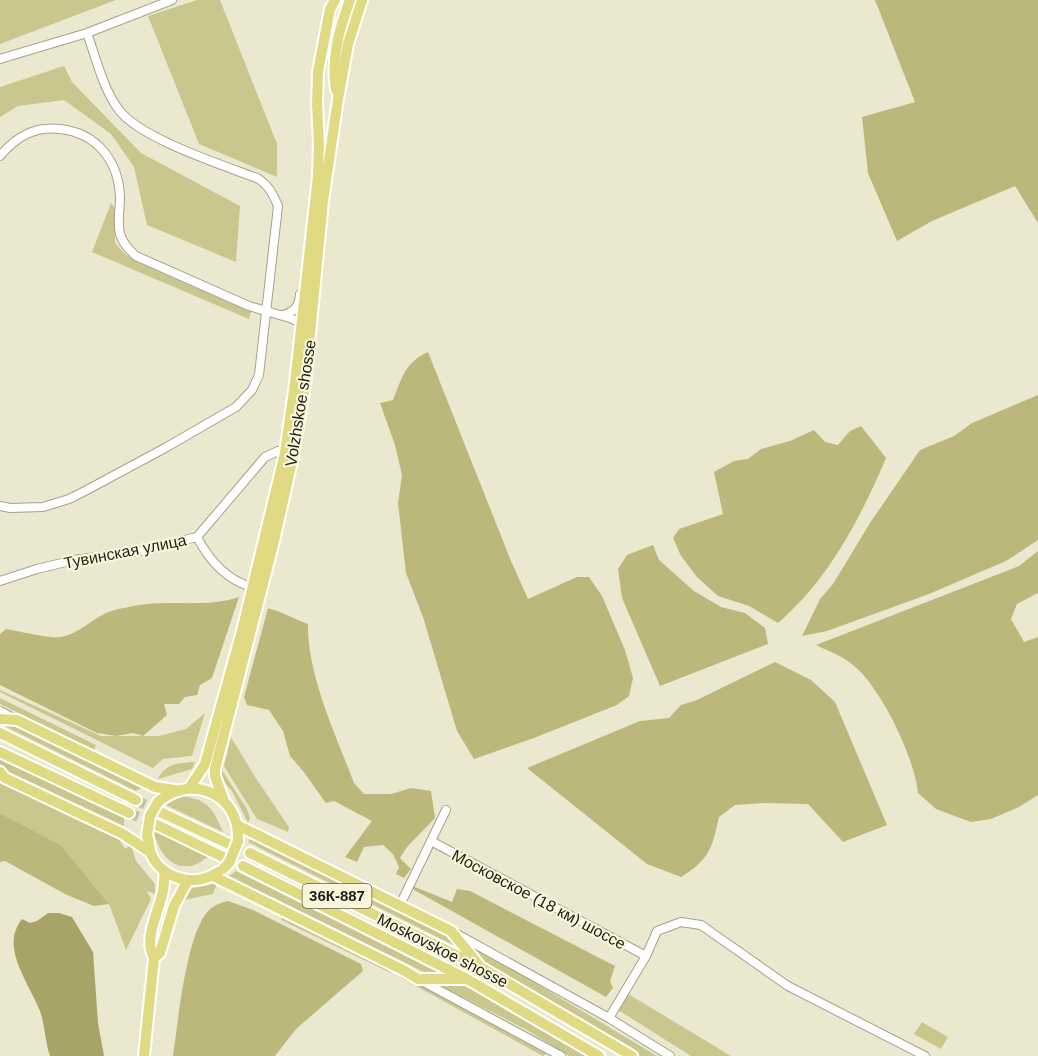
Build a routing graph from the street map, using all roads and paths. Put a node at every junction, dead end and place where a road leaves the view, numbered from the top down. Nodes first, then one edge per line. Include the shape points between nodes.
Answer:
1 (172, 0) edge
2 (350, 0) edge
3 (362, 0) edge
4 (333, 2) edge
5 (87, 33) junction
6 (0, 59) edge
7 (338, 99) junction
8 (0, 156) edge
9 (308, 265) junction
10 (309, 307) junction
11 (267, 312) junction
12 (282, 316) junction
13 (302, 323) junction
14 (299, 349) junction
15 (307, 365) junction
16 (285, 453) junction
17 (0, 506) edge
18 (197, 537) junction
19 (0, 581) edge
20 (252, 587) junction
21 (0, 711) edge
22 (0, 719) edge
23 (17, 720) junction
24 (0, 733) edge
25 (0, 752) edge
26 (0, 772) edge
27 (190, 787) junction
28 (175, 790) junction
29 (136, 800) tunnel mouth
30 (224, 801) junction
31 (159, 807) junction
32 (446, 810) dead end
33 (129, 813) tunnel mouth
34 (155, 824) tunnel mouth
35 (237, 825) junction
36 (431, 841) junction
37 (233, 843) junction
38 (150, 852) junction
39 (250, 853) dead end
40 (223, 863) junction
41 (243, 866) dead end
42 (165, 871) junction
43 (213, 876) junction
44 (188, 880) junction
45 (400, 905) junction
46 (451, 931) junction
47 (646, 956) junction
48 (154, 958) junction
49 (482, 968) junction
50 (418, 979) junction
51 (467, 979) junction
52 (609, 1018) junction
53 (144, 1056) edge
54 (561, 1056) edge
55 (599, 1056) edge
56 (632, 1056) edge
57 (670, 1056) edge
58 (925, 1056) edge

1 - 5 street
2 - 7 main road via 335,52
3 - 7 main road, Volzhskoe shosse via 348,44
4 - 9 main road, Volzhskoe shosse via 318,72 318,176
5 - 6 street
5 - 11 street via 113,100 137,127 259,179 273,194 278,206
7 - 10 main road, Volzhskoe shosse
8 - 11 street via 18,138 34,130 73,131 89,138 105,151 116,170 119,224 127,248 150,263
9 - 10 main road, Volzhskoe shosse
9 - 12 street via 302,275 298,306
10 - 13 main road, Volzhskoe shosse
10 - 15 main road, Volzhskoe shosse
11 - 12 street
11 - 17 street via 259,375 252,390 236,407 69,499 43,507
12 - 13 street
12 - 14 street via 295,330
13 - 14 main road, Volzhskoe shosse
13 - 15 street via 306,329
14 - 16 main road, Volzhskoe shosse
15 - 30 main road, Volzhskoe shosse via 294,457 216,766
16 - 18 street, Тувинская улица via 278,451 266,457
16 - 20 main road, Volzhskoe shosse
18 - 19 street, Тувинская улица via 136,552 65,562
18 - 20 street via 225,575
20 - 27 main road, Volzhskoe shosse via 205,764
21 - 23 street
22 - 23 main road
23 - 28 main road via 155,787
24 - 29 main road
25 - 33 main road
26 - 38 main road via 5,778 123,834
27 - 28 main road
27 - 30 main road via 209,791
28 - 31 main road
30 - 35 main road, Volzhskoe shosse
31 - 37 main road
31 - 38 main road, bridge via 150,816
32 - 36 street
34 - 40 main road
35 - 37 main road
35 - 45 main road
36 - 45 street
36 - 47 street, Московское (18 км) шоссе
37 - 40 main road, bridge via 230,863
38 - 42 main road
39 - 49 main road, Moskovskoe shosse / 36К-887
40 - 43 main road
41 - 51 main road, Moskovskoe shosse / 36К-887
42 - 44 main road
42 - 48 main road via 151,934 150,951
43 - 44 main road
43 - 50 main road
44 - 48 main road via 174,906 160,953
45 - 46 main road
46 - 49 main road
46 - 52 street
47 - 52 street, Московское (18 км) шоссе
47 - 58 street, Московское (18 км) шоссе via 657,931 681,922 701,925 788,986
48 - 53 main road
49 - 56 main road, Moskovskoe shosse / 36К-887
50 - 51 main road
50 - 54 street
51 - 55 main road, Moskovskoe shosse / 36К-887
52 - 57 street

